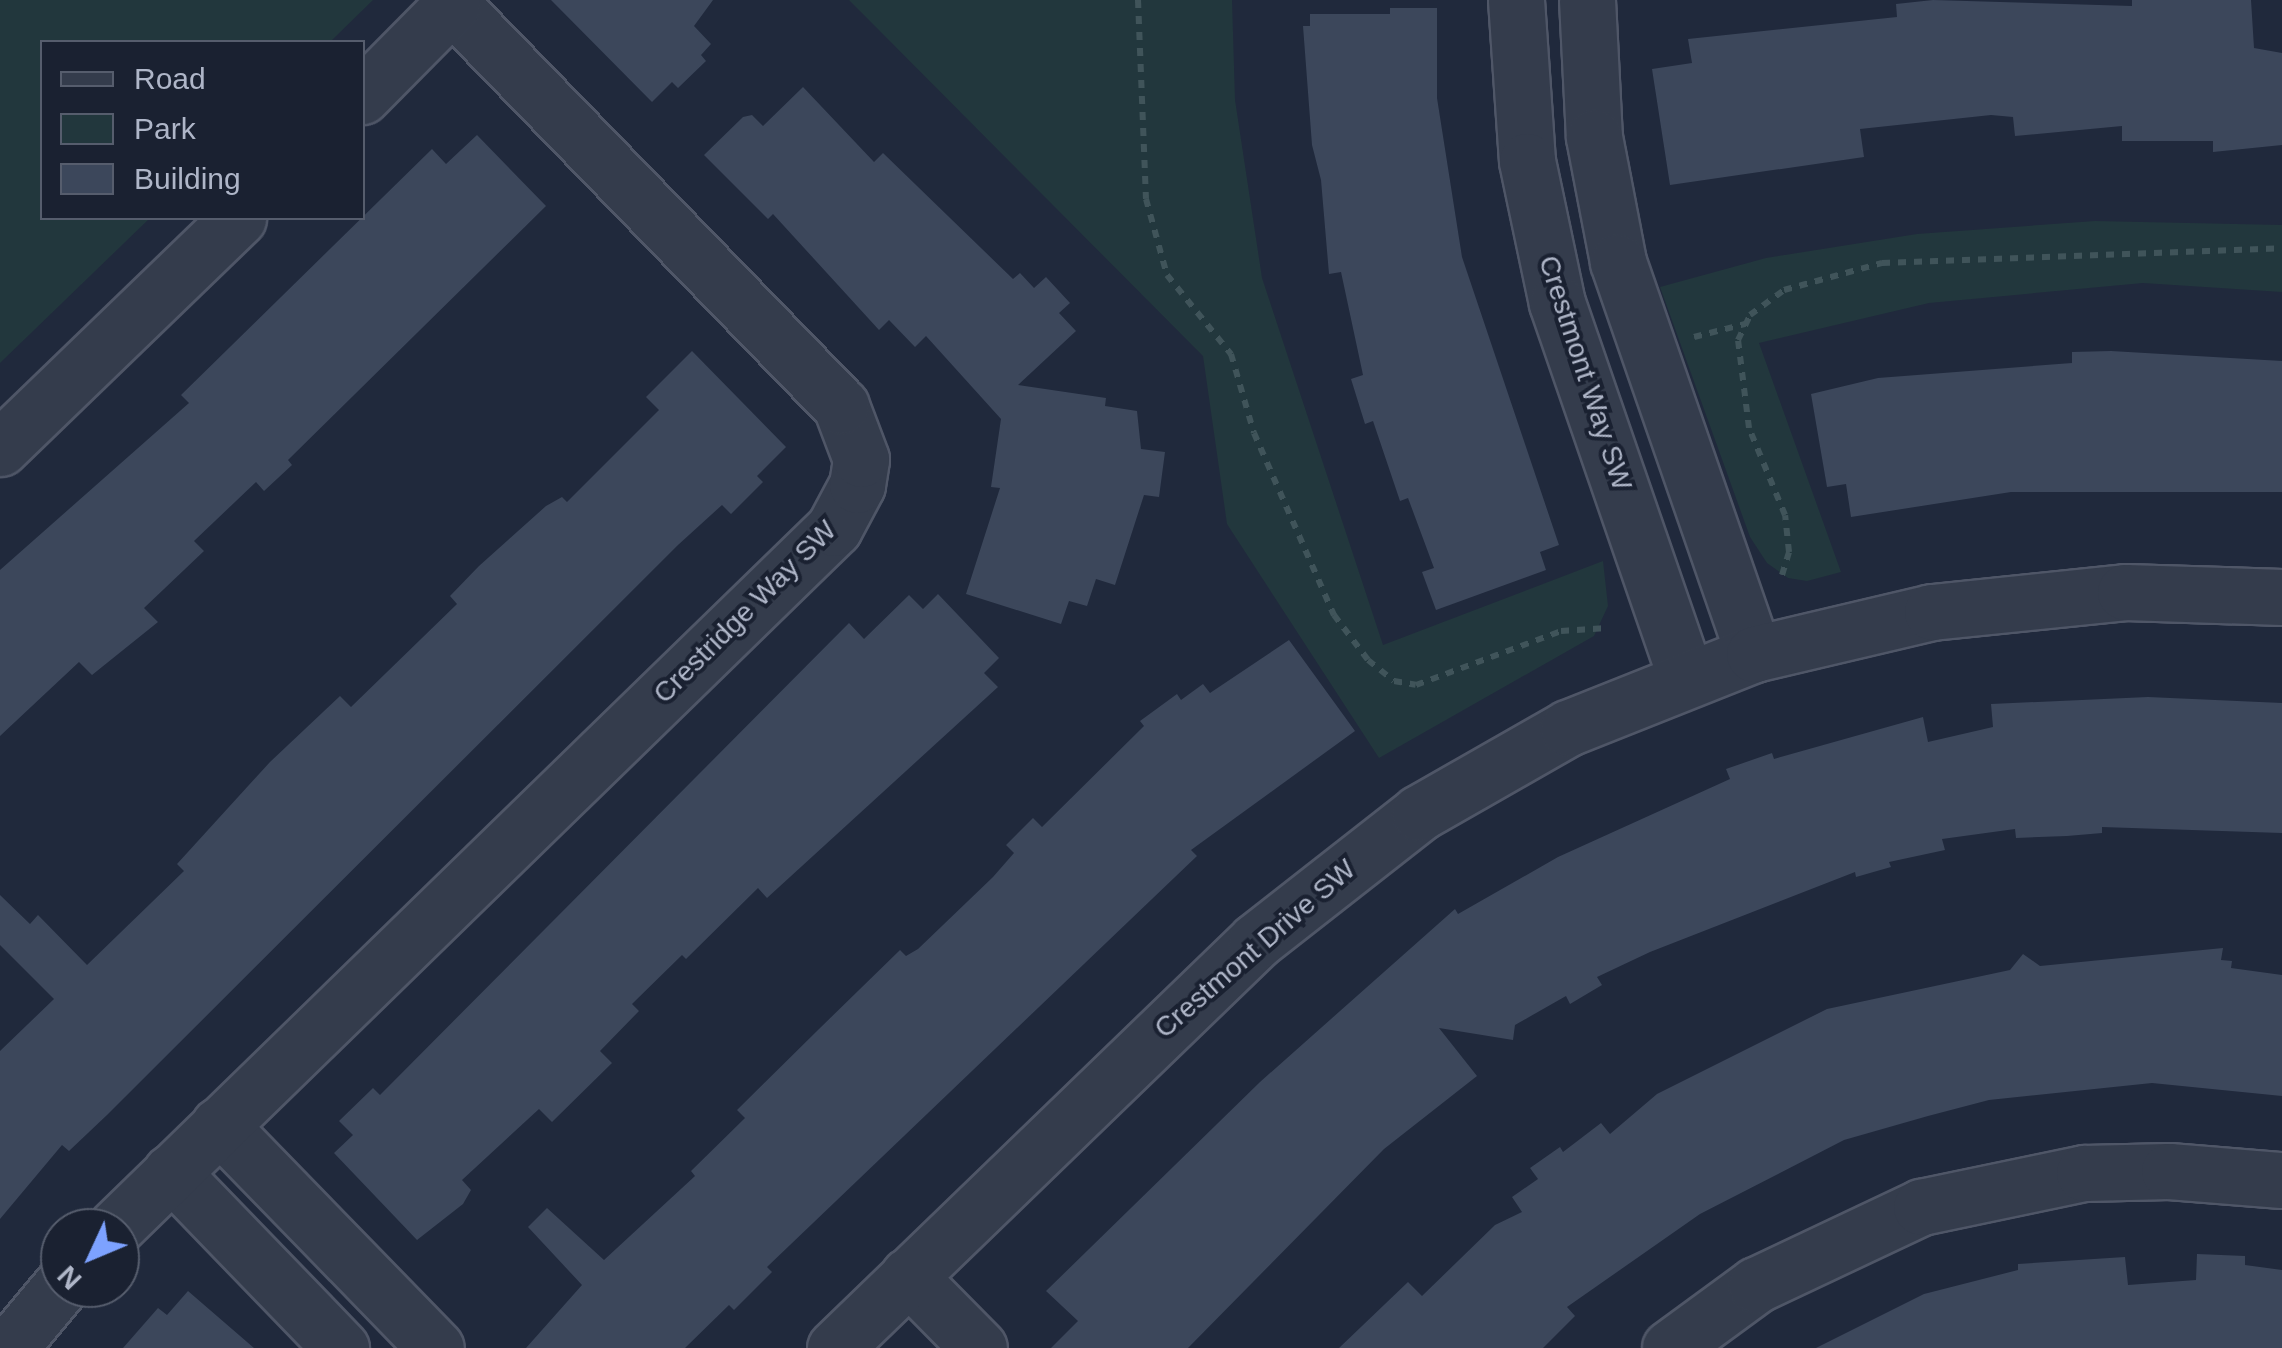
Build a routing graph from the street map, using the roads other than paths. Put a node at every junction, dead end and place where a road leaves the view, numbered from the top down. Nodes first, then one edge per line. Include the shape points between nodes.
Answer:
1 (1516, 0) edge
2 (1587, 0) edge
3 (454, 2) edge
4 (365, 93) edge
5 (236, 220) edge
6 (0, 448) edge
7 (2282, 597) edge
8 (1754, 654) junction
9 (1686, 678) junction
10 (219, 1125) junction
11 (171, 1172) junction
12 (2282, 1180) edge
13 (135, 1208) edge
14 (908, 1276) junction
15 (42, 1308) edge
16 (9, 1348) edge
17 (341, 1348) edge
18 (436, 1348) edge
19 (835, 1348) edge
20 (978, 1348) edge
21 (1670, 1348) edge

1 - 9 street, Crestmont Way SW via 1525,142 1557,302
2 - 8 street via 1594,137 1618,262
3 - 4 street, Crestridge Way SW
3 - 10 street, Crestridge Way SW via 841,406 861,459 857,485 834,528
5 - 6 street
7 - 8 street, Crestmont Drive SW via 2028,597 1868,624
8 - 9 street, Crestmont Drive SW
9 - 14 street, Crestmont Drive SW via 1568,728 1487,772 1326,882 1256,941
10 - 11 street, Crestridge Way SW
10 - 18 street
11 - 13 street, Crestridge Way SW
11 - 17 street
12 - 21 street via 2169,1171 2084,1174 1921,1207 1756,1285
14 - 19 street, Crestmont Drive SW
14 - 20 street
15 - 16 street

